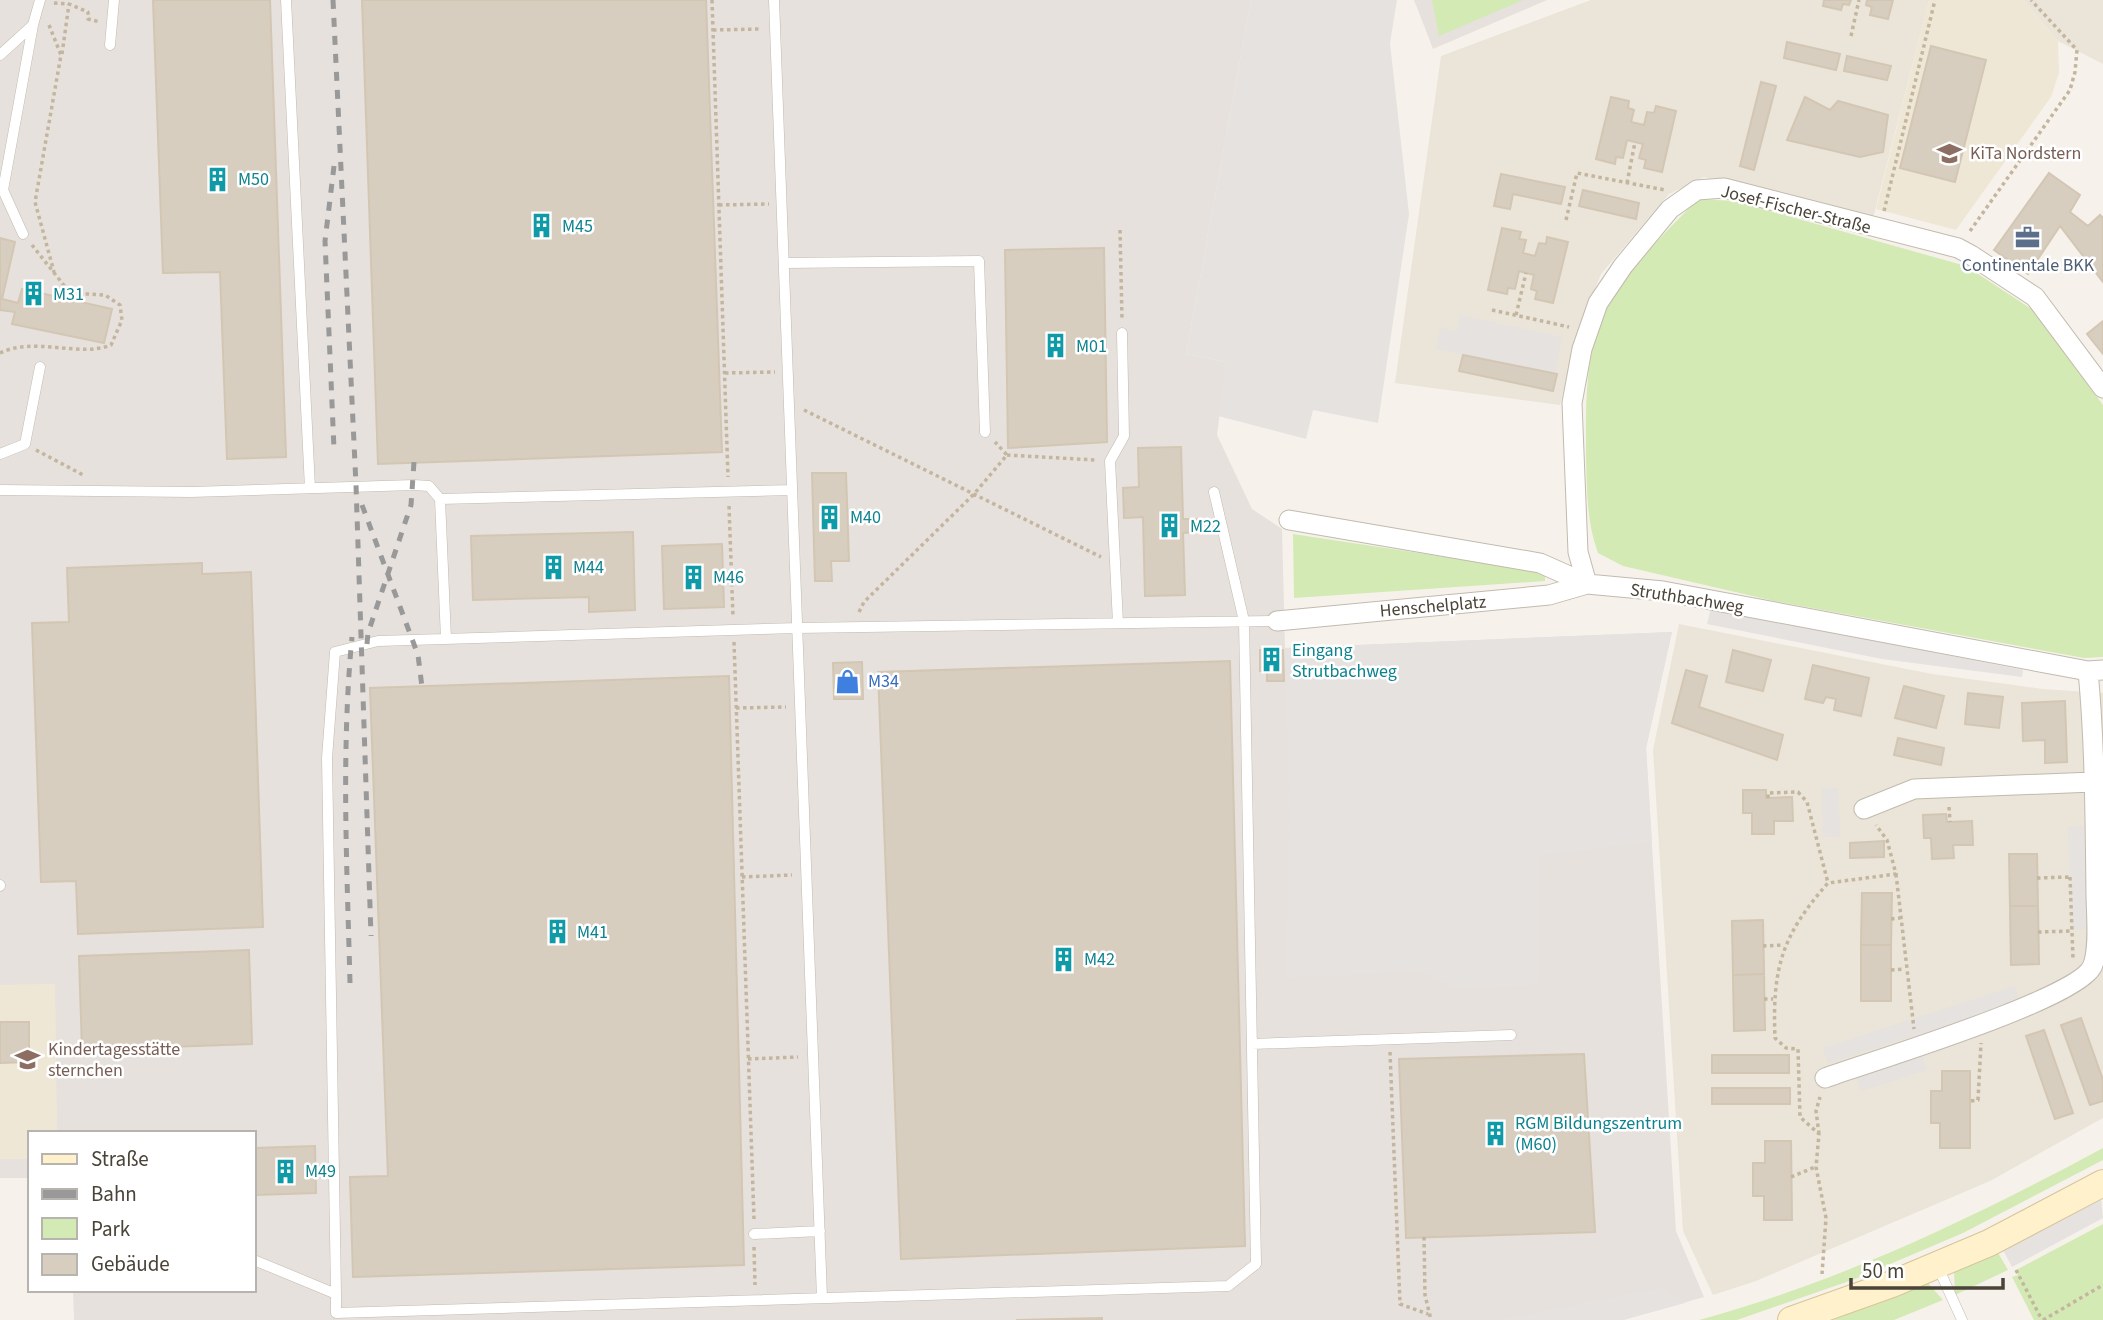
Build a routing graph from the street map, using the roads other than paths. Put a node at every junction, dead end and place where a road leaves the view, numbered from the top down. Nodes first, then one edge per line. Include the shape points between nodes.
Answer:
1 (114, 0) edge
2 (286, 0) edge
3 (775, 0) edge
4 (40, 1) edge
5 (33, 25) junction
6 (110, 45) dead end
7 (0, 55) edge
8 (23, 234) road end
9 (784, 263) junction
10 (1122, 333) road end
11 (40, 367) dead end
12 (2103, 388) edge
13 (985, 432) road end
14 (0, 454) edge
15 (310, 488) junction
16 (0, 490) edge
17 (792, 490) junction
18 (1214, 492) dead end
19 (440, 499) junction
20 (1289, 520) dead end
21 (1587, 584) junction
22 (1244, 621) junction
23 (1277, 621) joint
24 (1118, 623) junction
25 (797, 628) junction
26 (446, 639) junction
27 (2095, 670) edge
28 (2097, 724) edge
29 (2093, 782) junction
30 (1864, 809) road end
31 (2100, 925) edge
32 (1511, 1035) dead end
33 (1252, 1044) junction
34 (1825, 1078) road end
35 (2103, 1183) edge
36 (820, 1231) junction
37 (754, 1234) road end
38 (256, 1261) edge
39 (1937, 1265) junction
40 (336, 1294) junction
41 (822, 1298) junction
42 (1791, 1320) edge
43 (1962, 1320) edge

1 - 6 lane
2 - 15 lane
3 - 9 lane
4 - 5 lane
5 - 7 lane
5 - 8 lane via 3,190
9 - 13 lane via 979,261
9 - 17 lane
10 - 24 lane via 1124,436 1110,461
11 - 14 lane via 25,443
12 - 21 street, Josef-Fischer-Straße via 2035,297 1958,248 1724,188 1697,190 1670,209 1623,266 1598,303 1588,331 1572,403 1578,552
15 - 16 lane
15 - 19 lane via 429,486
17 - 19 lane
17 - 25 lane
18 - 22 lane
19 - 26 lane
20 - 21 street, Struthbachweg via 1540,563
21 - 23 street, Henschelplatz via 1549,595
21 - 27 street, Struthbachweg via 1663,591
22 - 23 lane
22 - 24 lane
22 - 33 lane
24 - 25 lane
25 - 26 lane
25 - 36 lane
26 - 40 lane via 378,641 335,652 327,758
27 - 28 street, Struthbachweg
28 - 29 street, Struthbachweg
29 - 30 street via 1914,789
29 - 31 street, Struthbachweg
31 - 34 street, Struthbachweg via 2091,967 2077,981 2026,1008
32 - 33 lane
33 - 41 lane via 1256,1264 1228,1286
35 - 39 main road
36 - 37 lane
36 - 41 lane
38 - 40 lane
39 - 42 main road
39 - 43 lane
40 - 41 lane via 336,1313

